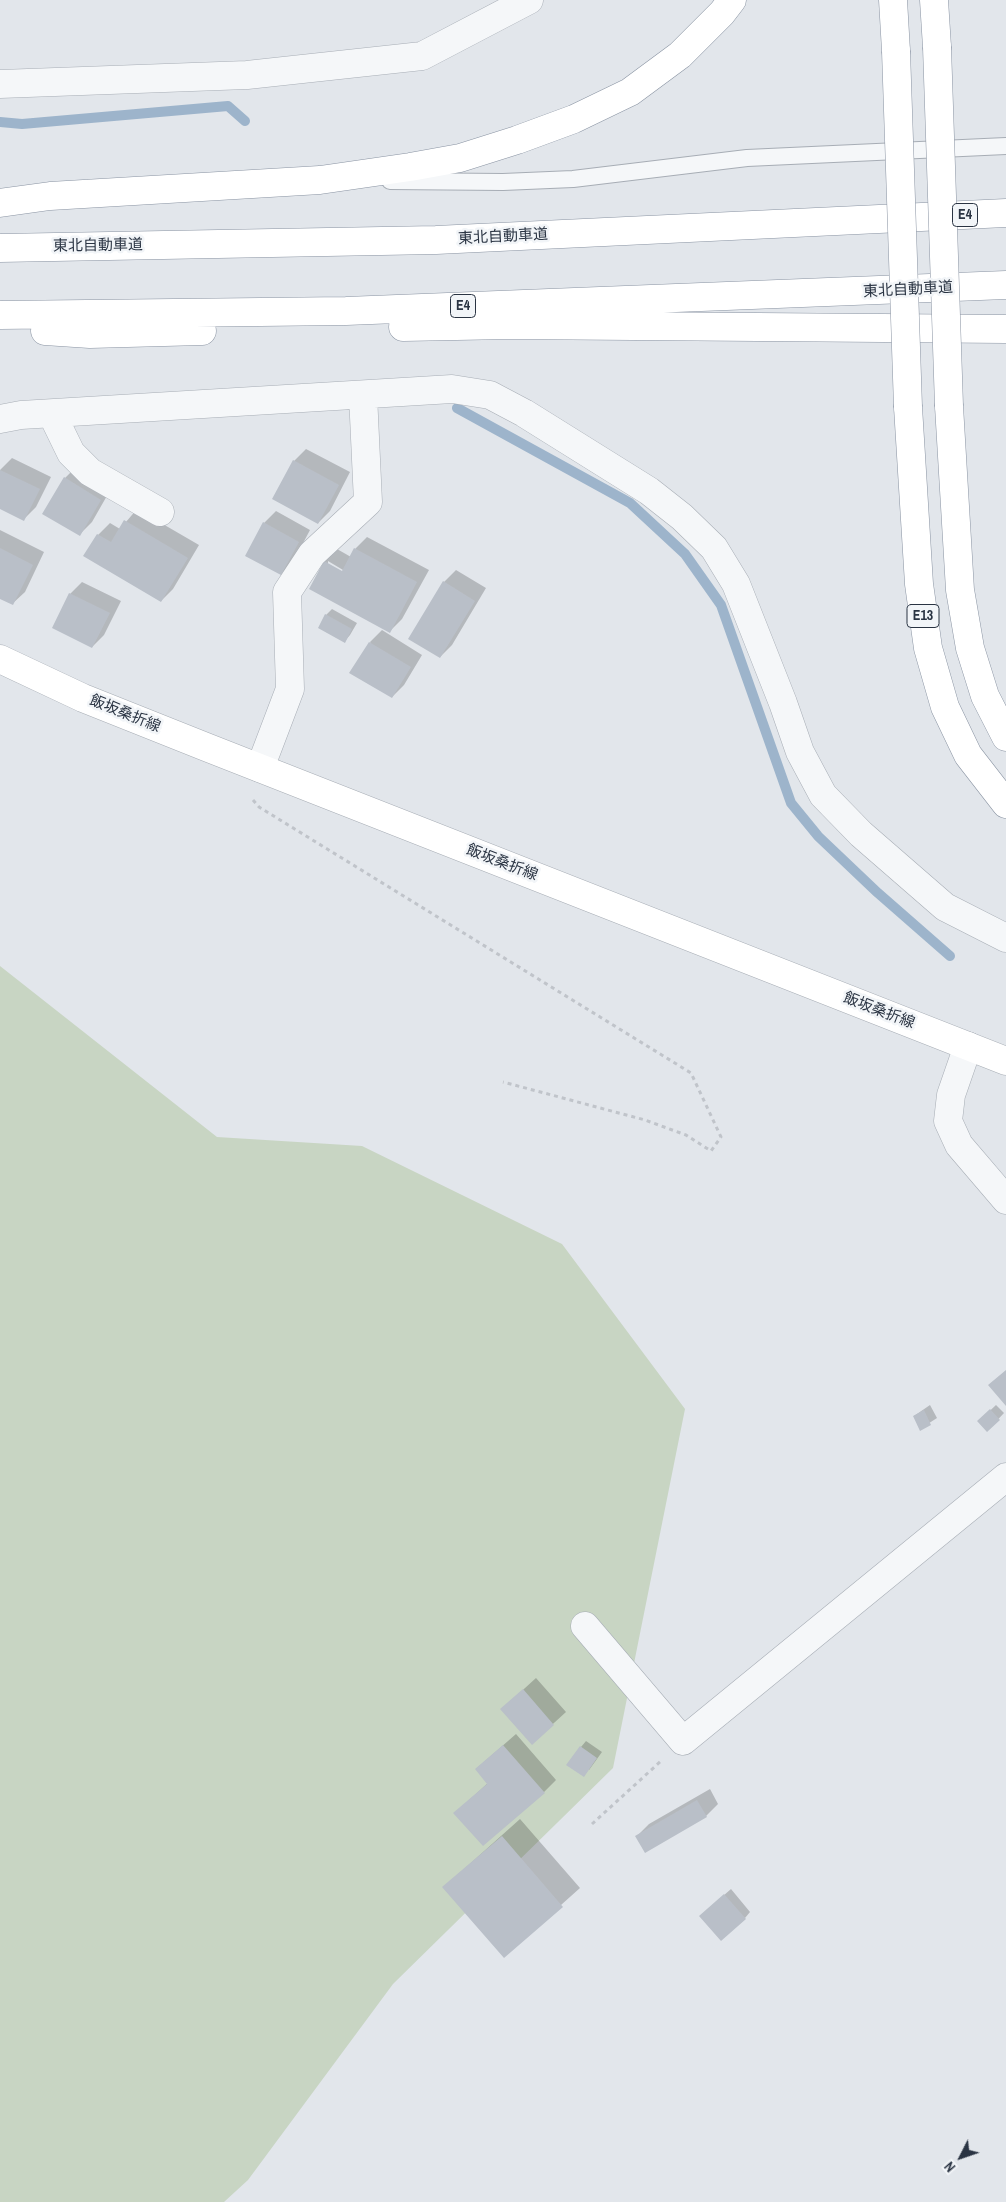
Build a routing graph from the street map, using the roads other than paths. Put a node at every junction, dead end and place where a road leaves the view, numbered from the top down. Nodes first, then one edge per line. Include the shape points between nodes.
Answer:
1 (529, 0) edge
2 (732, 0) edge
3 (893, 0) edge
4 (934, 0) edge
5 (0, 84) edge
6 (1006, 146) edge
7 (320, 180) junction
8 (0, 203) edge
9 (1006, 213) edge
10 (0, 248) edge
11 (1006, 285) edge
12 (0, 315) edge
13 (0, 328) edge
14 (1006, 329) edge
15 (363, 395) junction
16 (52, 414) junction
17 (0, 418) edge
18 (160, 512) dead end
19 (0, 659) edge
20 (1006, 737) edge
21 (260, 768) junction
22 (1006, 804) edge
23 (1006, 938) edge
24 (968, 1046) junction
25 (1006, 1061) edge
26 (1006, 1200) edge
27 (1006, 1477) edge
28 (585, 1626) dead end

1 - 5 street via 422,56 247,75
2 - 7 main road via 680,55 630,92 574,119 460,158
3 - 22 main road, E13, bridge via 918,584 928,648 945,707 968,755
4 - 20 main road, bridge via 949,406 960,581 970,648 985,696
6 - 7 lane via 747,158 573,179 503,182
7 - 8 main road via 50,196
9 - 10 main road, 東北自動車道 / E4 via 436,240
11 - 12 main road, 東北自動車道 / E4 via 356,310
13 - 14 main road via 90,334 509,325
15 - 16 street
15 - 21 street via 368,502 312,554 287,592 290,689
15 - 23 street via 452,389 490,395 610,466 682,517 714,548 736,584 800,752 823,795 861,834 945,907
16 - 17 street
16 - 18 street via 71,453 90,472
19 - 21 main road, 飯坂桑折線 via 83,698
21 - 24 main road, 飯坂桑折線
24 - 25 main road, 飯坂桑折線
24 - 26 street via 951,1095 948,1121 959,1145
27 - 28 street via 683,1740

